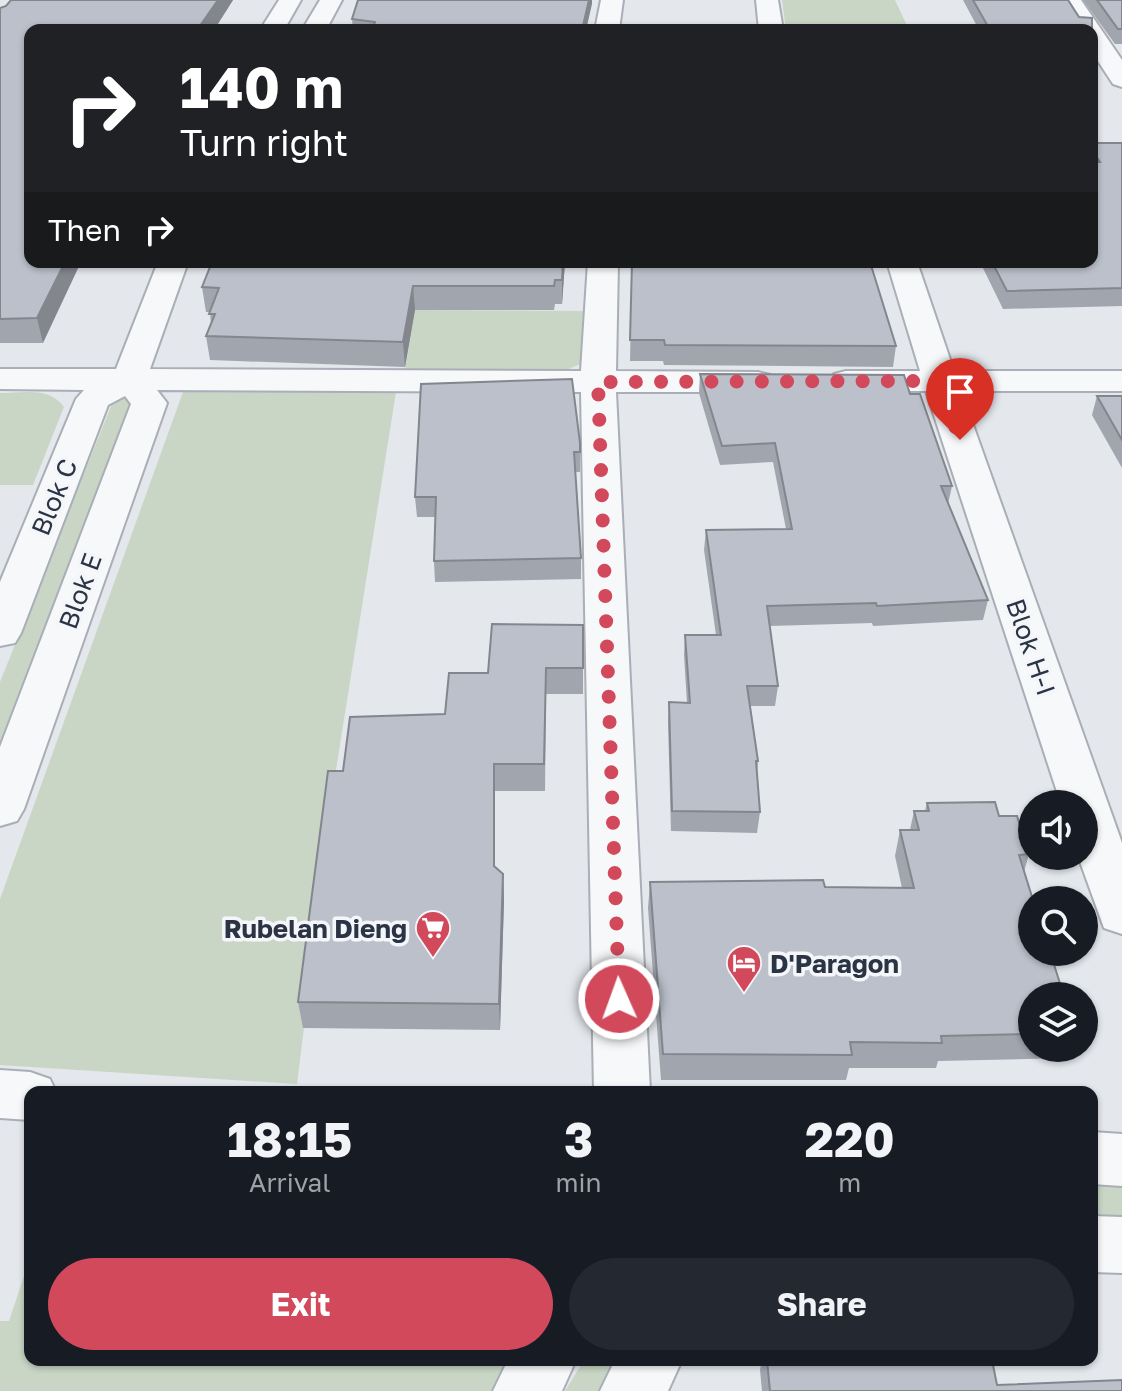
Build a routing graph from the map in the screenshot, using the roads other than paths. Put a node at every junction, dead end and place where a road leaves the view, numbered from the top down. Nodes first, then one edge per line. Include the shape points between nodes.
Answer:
1 (290, 0) edge
2 (331, 0) edge
3 (612, 0) edge
4 (767, 0) edge
5 (1070, 0) edge
6 (276, 24) edge
7 (317, 24) edge
8 (608, 24) edge
9 (770, 24) edge
10 (1085, 24) edge
11 (171, 268) edge
12 (603, 268) edge
13 (904, 268) edge
14 (0, 379) edge
15 (129, 379) junction
16 (940, 381) junction
17 (1122, 381) edge
18 (598, 382) junction
19 (0, 633) edge
20 (0, 809) edge
21 (1122, 914) edge
22 (622, 1086) edge
23 (0, 1094) edge
24 (24, 1096) edge
25 (1098, 1158) edge
26 (1122, 1160) edge
27 (1098, 1244) edge
28 (1122, 1245) edge
29 (541, 1366) edge
30 (647, 1366) edge
31 (526, 1391) edge
32 (633, 1391) edge

1 - 6 street
2 - 7 street
3 - 8 street
4 - 9 street
5 - 10 street
11 - 15 street
12 - 18 street
13 - 16 street, Blok H-I
14 - 15 street
15 - 18 street
15 - 19 street, Blok C via 93,399
15 - 20 street, Blok E via 149,403
16 - 17 street
16 - 18 street
16 - 21 street, Blok H-I
18 - 22 street
23 - 24 street
25 - 26 street
27 - 28 street
29 - 31 street
30 - 32 street

